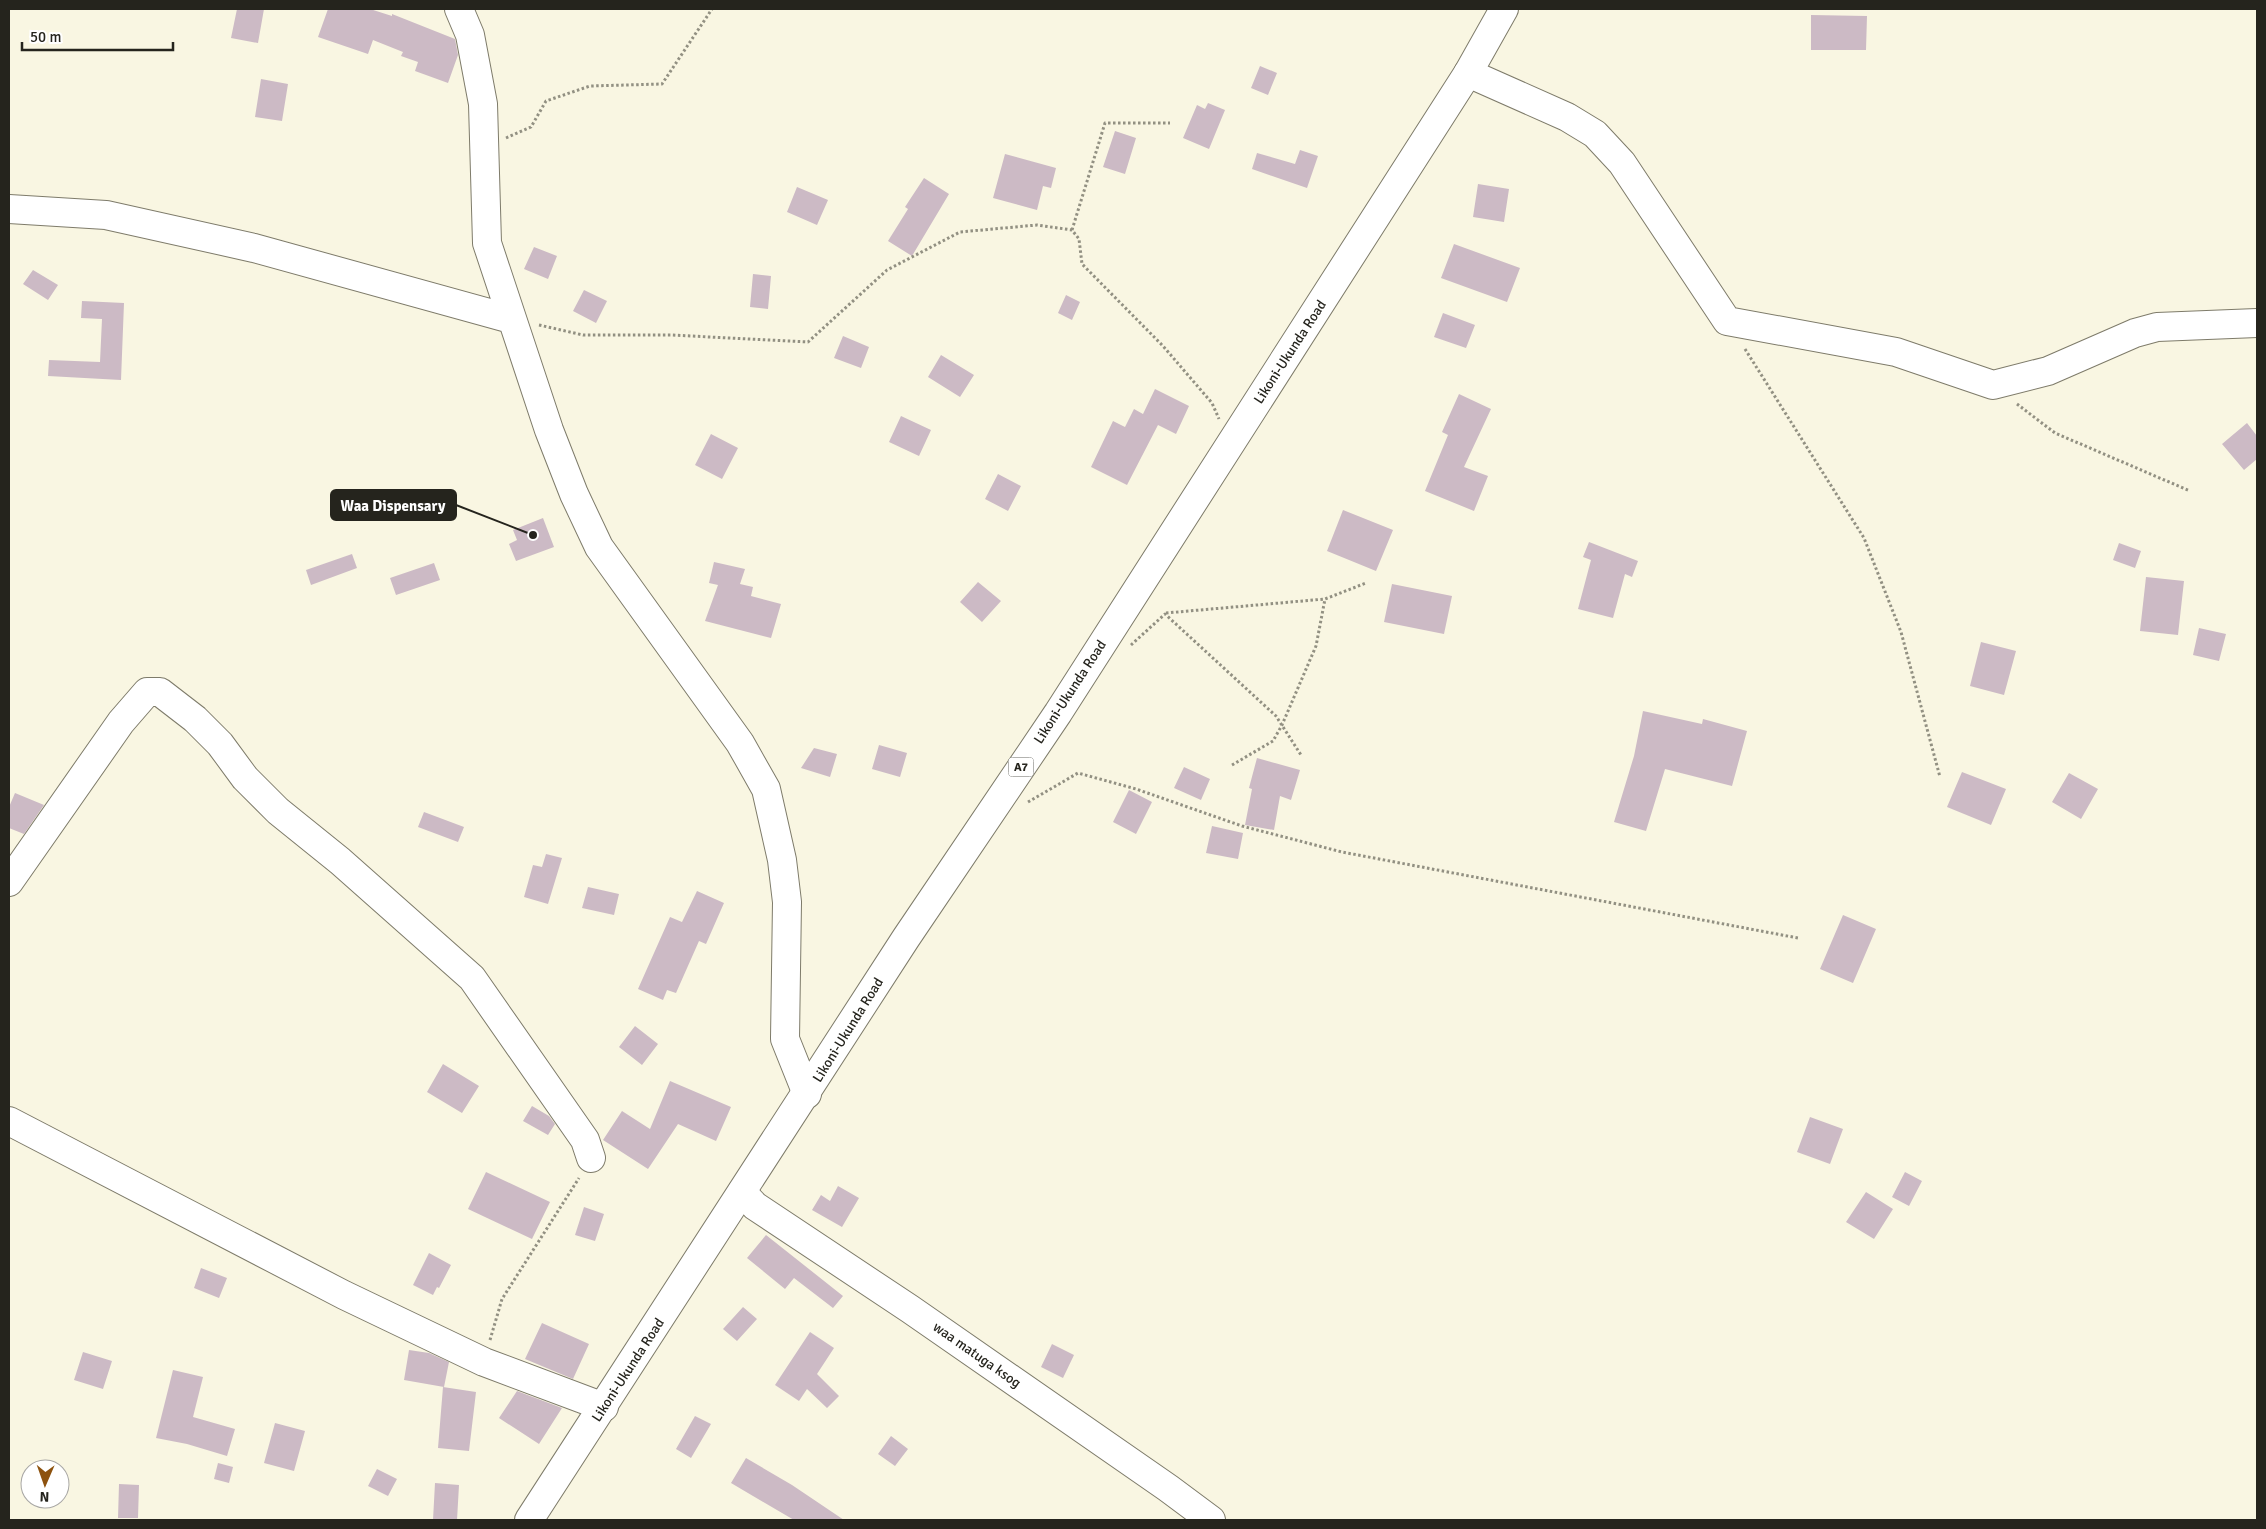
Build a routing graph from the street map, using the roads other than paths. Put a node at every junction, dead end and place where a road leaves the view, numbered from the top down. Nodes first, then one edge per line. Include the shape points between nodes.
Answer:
1 (459, 9) edge
2 (1504, 9) edge
3 (1468, 73) junction
4 (9, 209) edge
5 (511, 319) junction
6 (2257, 323) edge
7 (9, 882) edge
8 (807, 1094) junction
9 (9, 1121) edge
10 (591, 1158) road end
11 (742, 1192) junction
12 (604, 1407) junction
13 (530, 1520) edge
14 (1211, 1520) edge

1 - 5 main road via 470,35 483,104 487,243
2 - 3 main road, Likoni-Ukunda Road / A7
3 - 6 main road via 1566,117 1595,134 1622,163 1727,321 1896,352 1992,385 2048,371 2136,332 2158,327
3 - 8 main road, Likoni-Ukunda Road / A7 via 1058,713 906,938
4 - 5 main road via 115,217 254,248
5 - 8 main road via 549,430 599,547 740,742 766,789 782,860 787,902 785,1039
7 - 10 main road via 121,722 147,692 160,692 195,718 220,744 245,778 278,811 340,861 472,978 585,1140
8 - 11 main road, Likoni-Ukunda Road / A7
9 - 12 main road via 335,1290 484,1362
11 - 12 main road, Likoni-Ukunda Road / A7
11 - 14 main road, waa matuga ksog via 755,1206 918,1314
12 - 13 main road, Likoni-Ukunda Road / A7

